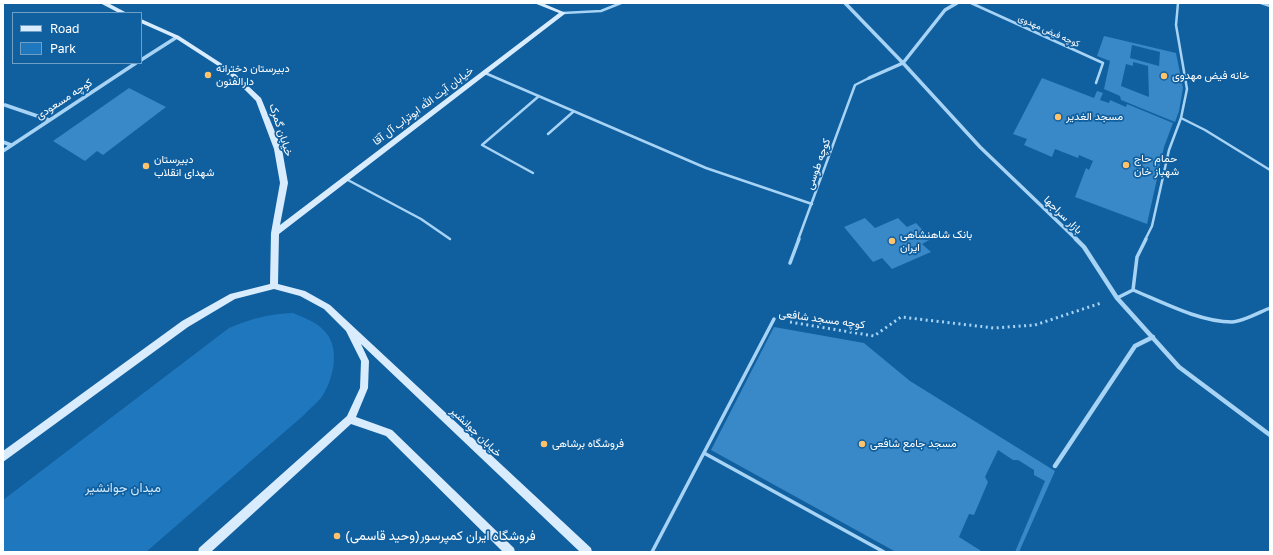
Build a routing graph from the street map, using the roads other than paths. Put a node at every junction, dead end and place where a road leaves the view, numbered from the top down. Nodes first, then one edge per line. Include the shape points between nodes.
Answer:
1 (103, 3) edge
2 (537, 3) edge
3 (621, 3) edge
4 (845, 3) edge
5 (957, 3) edge
6 (971, 3) edge
7 (1178, 3) edge
8 (1261, 3) edge
9 (1270, 6) edge
10 (122, 12) edge
11 (563, 13) junction
12 (142, 21) edge
13 (177, 37) junction
14 (142, 59) edge
15 (903, 63) junction
16 (134, 64) edge
17 (485, 72) junction
18 (869, 78) joint
19 (1096, 83) dead end
20 (539, 96) junction
21 (5, 105) dead end
22 (573, 112) junction
23 (1181, 118) junction
24 (49, 120) junction
25 (548, 134) dead end
26 (3, 142) edge
27 (11, 145) junction
28 (3, 151) edge
29 (1270, 170) edge
30 (533, 173) dead end
31 (346, 179) junction
32 (812, 204) junction
33 (275, 233) junction
34 (450, 239) dead end
35 (790, 263) dead end
36 (274, 286) junction
37 (1133, 290) junction
38 (1117, 298) junction
39 (1270, 308) edge
40 (774, 319) road end
41 (349, 328) junction
42 (1153, 337) junction
43 (350, 419) junction
44 (1270, 435) edge
45 (704, 453) junction
46 (3, 457) edge
47 (1055, 466) dead end
48 (203, 552) edge
49 (510, 552) edge
50 (586, 552) edge
51 (652, 552) edge
52 (884, 552) edge

1 - 10 main road
2 - 11 main road
3 - 11 lane via 601,11
4 - 15 street, بازار سراجها
5 - 15 street via 945,10
6 - 19 lane, کوچه فیض مهدوی via 1103,63
7 - 23 lane via 1176,25 1187,89
8 - 9 lane
11 - 17 main road, خیابان آیت الله ابوتراب آل آقا
12 - 13 main road, خیابان گمرک
13 - 14 street
13 - 33 main road, خیابان گمرک via 228,70 259,100 278,149 284,183
15 - 18 street
15 - 38 street, بازار سراجها via 980,147 1084,247
16 - 24 street, کوچه مسعودی
17 - 20 lane
17 - 31 main road, خیابان آیت الله ابوتراب آل آقا
18 - 32 lane, کوچه طوسی via 855,85
20 - 22 lane
20 - 30 lane via 482,146
21 - 24 street
22 - 25 lane
22 - 32 lane via 706,168
23 - 29 lane
23 - 37 lane via 1169,150 1152,226 1137,257
24 - 27 street, کوچه مسعودی
26 - 27 street
27 - 28 street, کوچه مسعودی
31 - 33 main road, خیابان آیت الله ابوتراب آل آقا
31 - 34 lane via 421,219
32 - 35 lane, کوچه طوسی
33 - 36 main road, خیابان گمرک
36 - 41 main road via 302,293 327,307
36 - 46 main road via 233,296 185,324
37 - 38 lane
37 - 39 lane via 1198,316 1225,321 1234,322
38 - 42 street, بازار سراجها
40 - 45 lane, کوچه مسجد شافعی
41 - 43 main road via 365,361 364,388
41 - 50 main road, خیابان جوانشیر
42 - 44 street, بازار سراجها via 1179,367
42 - 47 street via 1135,346
43 - 48 main road
43 - 49 main road via 389,433
45 - 51 lane, کوچه مسجد شافعی
45 - 52 lane

